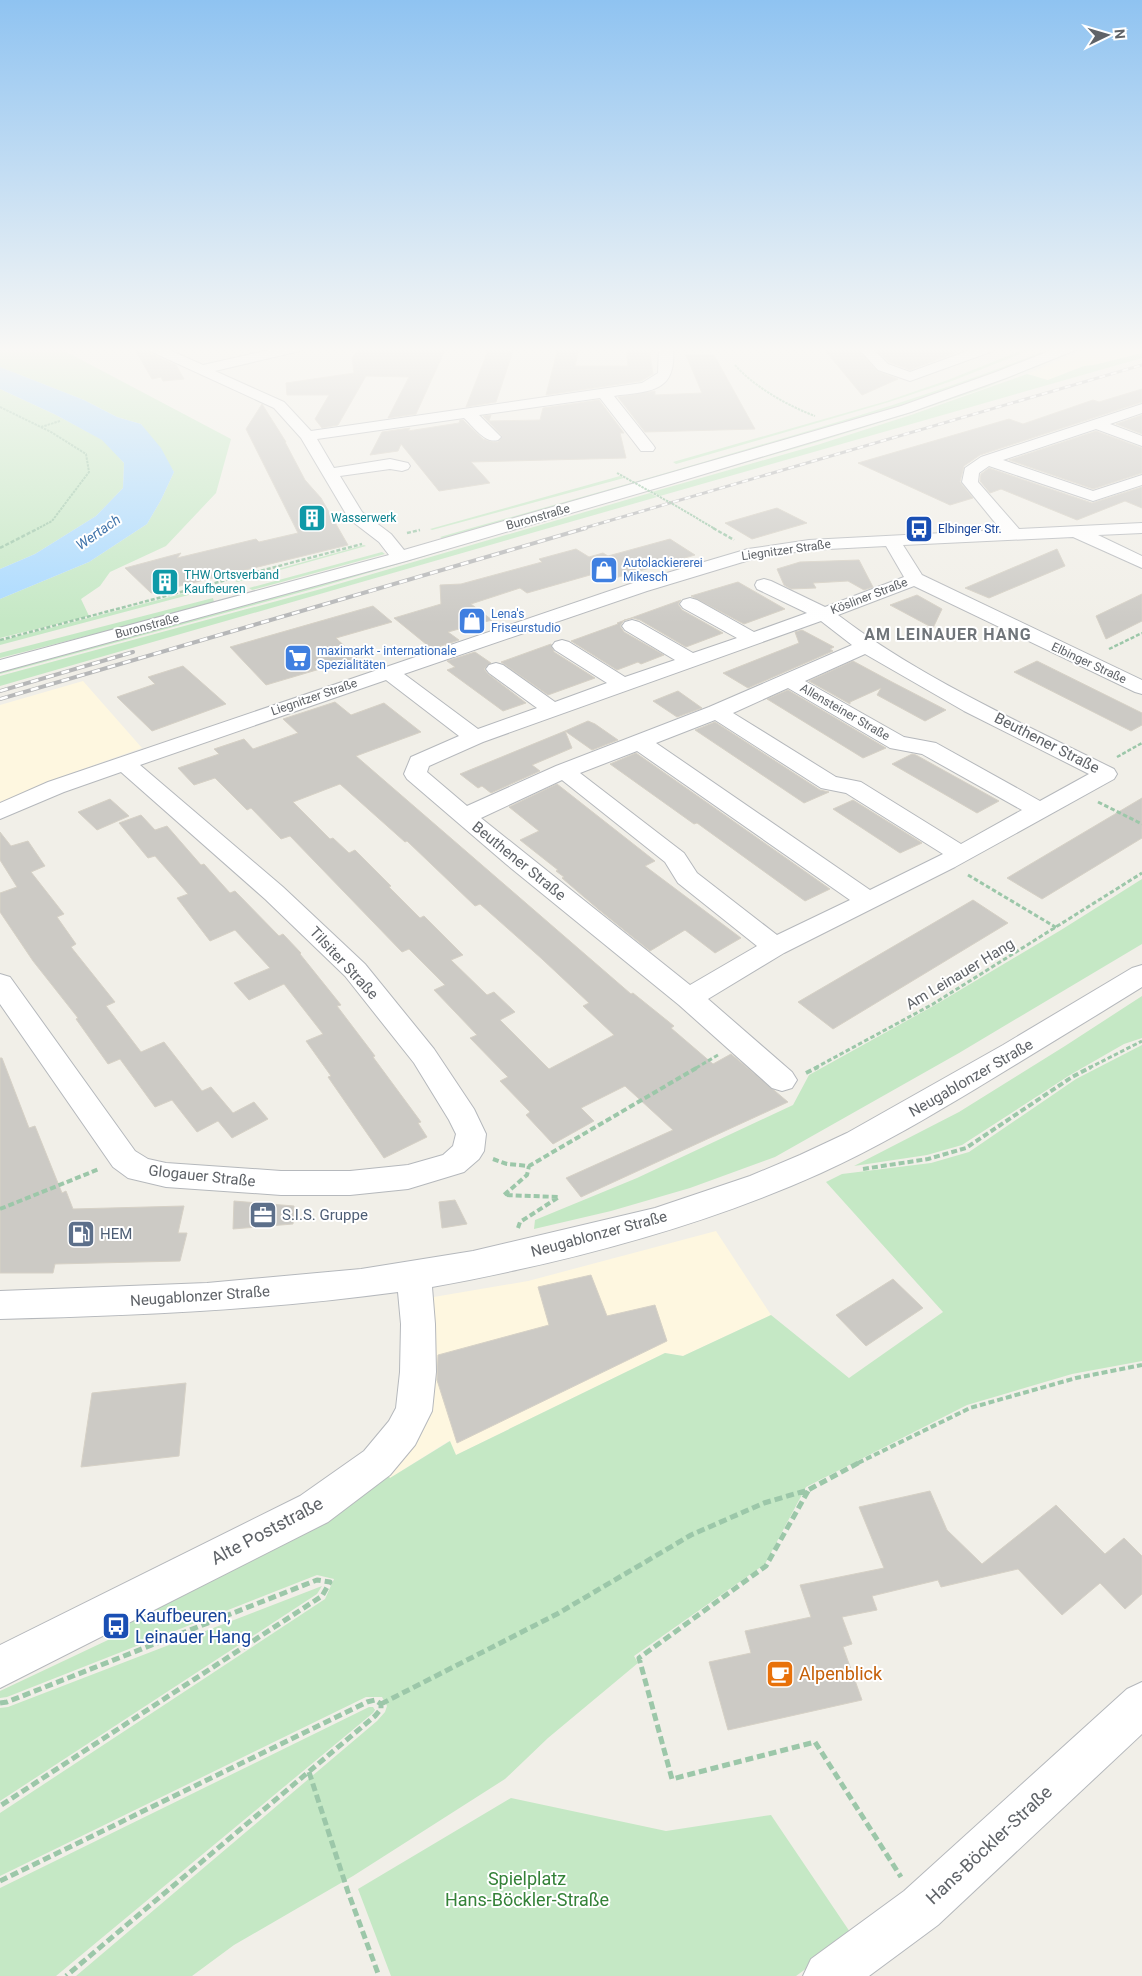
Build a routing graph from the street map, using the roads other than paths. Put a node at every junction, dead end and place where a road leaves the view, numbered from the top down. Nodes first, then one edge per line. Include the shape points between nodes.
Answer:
1 (310, 440) edge
2 (641, 440) edge
3 (769, 440) edge
4 (789, 440) edge
5 (1045, 440) edge
6 (647, 448) dead end
7 (398, 460) dead end
8 (987, 460) junction
9 (327, 469) junction
10 (1142, 480) edge
11 (1142, 528) edge
12 (1076, 532) junction
13 (1014, 534) junction
14 (891, 540) junction
15 (393, 546) junction
16 (1142, 563) edge
17 (915, 579) junction
18 (764, 585) dead end
19 (690, 604) dead end
20 (824, 614) junction
21 (632, 626) dead end
22 (751, 638) junction
23 (562, 646) dead end
24 (866, 646) junction
25 (0, 649) edge
26 (692, 661) junction
27 (0, 666) edge
28 (496, 669) dead end
29 (388, 672) junction
30 (791, 680) junction
31 (622, 684) junction
32 (1142, 688) edge
33 (553, 710) junction
34 (717, 712) junction
35 (475, 736) junction
36 (638, 741) junction
37 (124, 762) junction
38 (564, 771) junction
39 (1039, 810) junction
40 (0, 812) edge
41 (465, 816) junction
42 (953, 858) junction
43 (867, 900) junction
44 (775, 947) junction
45 (1142, 974) edge
46 (0, 983) edge
47 (690, 998) junction
48 (782, 1080) road end
49 (408, 1177) joint
50 (414, 1276) junction
51 (0, 1305) edge
52 (0, 1667) edge
53 (1142, 1704) edge
54 (828, 1976) edge

1 - 9 street
2 - 6 street
3 - 15 street, Buronstraße
4 - 15 street, Buronstraße
5 - 8 street
7 - 9 street via 390,464
8 - 10 street via 1093,496
8 - 13 street via 971,470 970,482
9 - 15 street via 344,487 356,515
11 - 12 street, Liegnitzer Straße
12 - 13 street, Liegnitzer Straße
12 - 16 street, Liegnitzer Straße
13 - 14 street, Liegnitzer Straße
14 - 17 street
14 - 29 street, Liegnitzer Straße via 809,545 730,559
15 - 25 street, Buronstraße
15 - 27 street, Buronstraße
17 - 20 street, Kösliner Straße
17 - 32 street, Elbinger Straße
18 - 20 street, Kösliner Straße
19 - 22 street
20 - 22 street, Kösliner Straße
20 - 24 street
21 - 26 street
22 - 26 street, Kösliner Straße
23 - 31 street
24 - 30 street, Allensteiner Straße
24 - 39 street, Beuthener Straße via 972,706 1106,774
26 - 31 street, Kösliner Straße
28 - 33 street
29 - 35 street
29 - 37 street, Liegnitzer Straße
30 - 34 street, Allensteiner Straße
30 - 39 street, Allensteiner Straße via 898,743 928,748
31 - 33 street, Kösliner Straße
33 - 35 street, Kösliner Straße
34 - 36 street, Allensteiner Straße
34 - 42 street via 829,783 853,787
35 - 41 street, Beuthener Straße via 419,762 415,774
36 - 38 street, Allensteiner Straße
36 - 43 street
37 - 40 street, Liegnitzer Straße
37 - 49 street, Tilsiter Straße via 274,893 355,970 424,1056 471,1134 468,1151 453,1164
38 - 41 street, Allensteiner Straße
38 - 44 street via 674,858 687,878
39 - 42 street, Beuthener Straße
41 - 47 street, Beuthener Straße
42 - 43 street, Beuthener Straße
43 - 44 street, Beuthener Straße
44 - 47 street, Beuthener Straße
45 - 50 street, Neugablonzer Straße via 895,1122 787,1175 629,1229 524,1255
46 - 49 street, Glogauer Straße via 124,1159 139,1169 166,1175 281,1183 350,1183
47 - 48 street
50 - 51 street, Neugablonzer Straße via 226,1296
50 - 52 street, Alte Poststraße via 418,1324 414,1411 402,1433 377,1463 314,1509
53 - 54 street, Hans-Böckler-Straße via 921,1908

